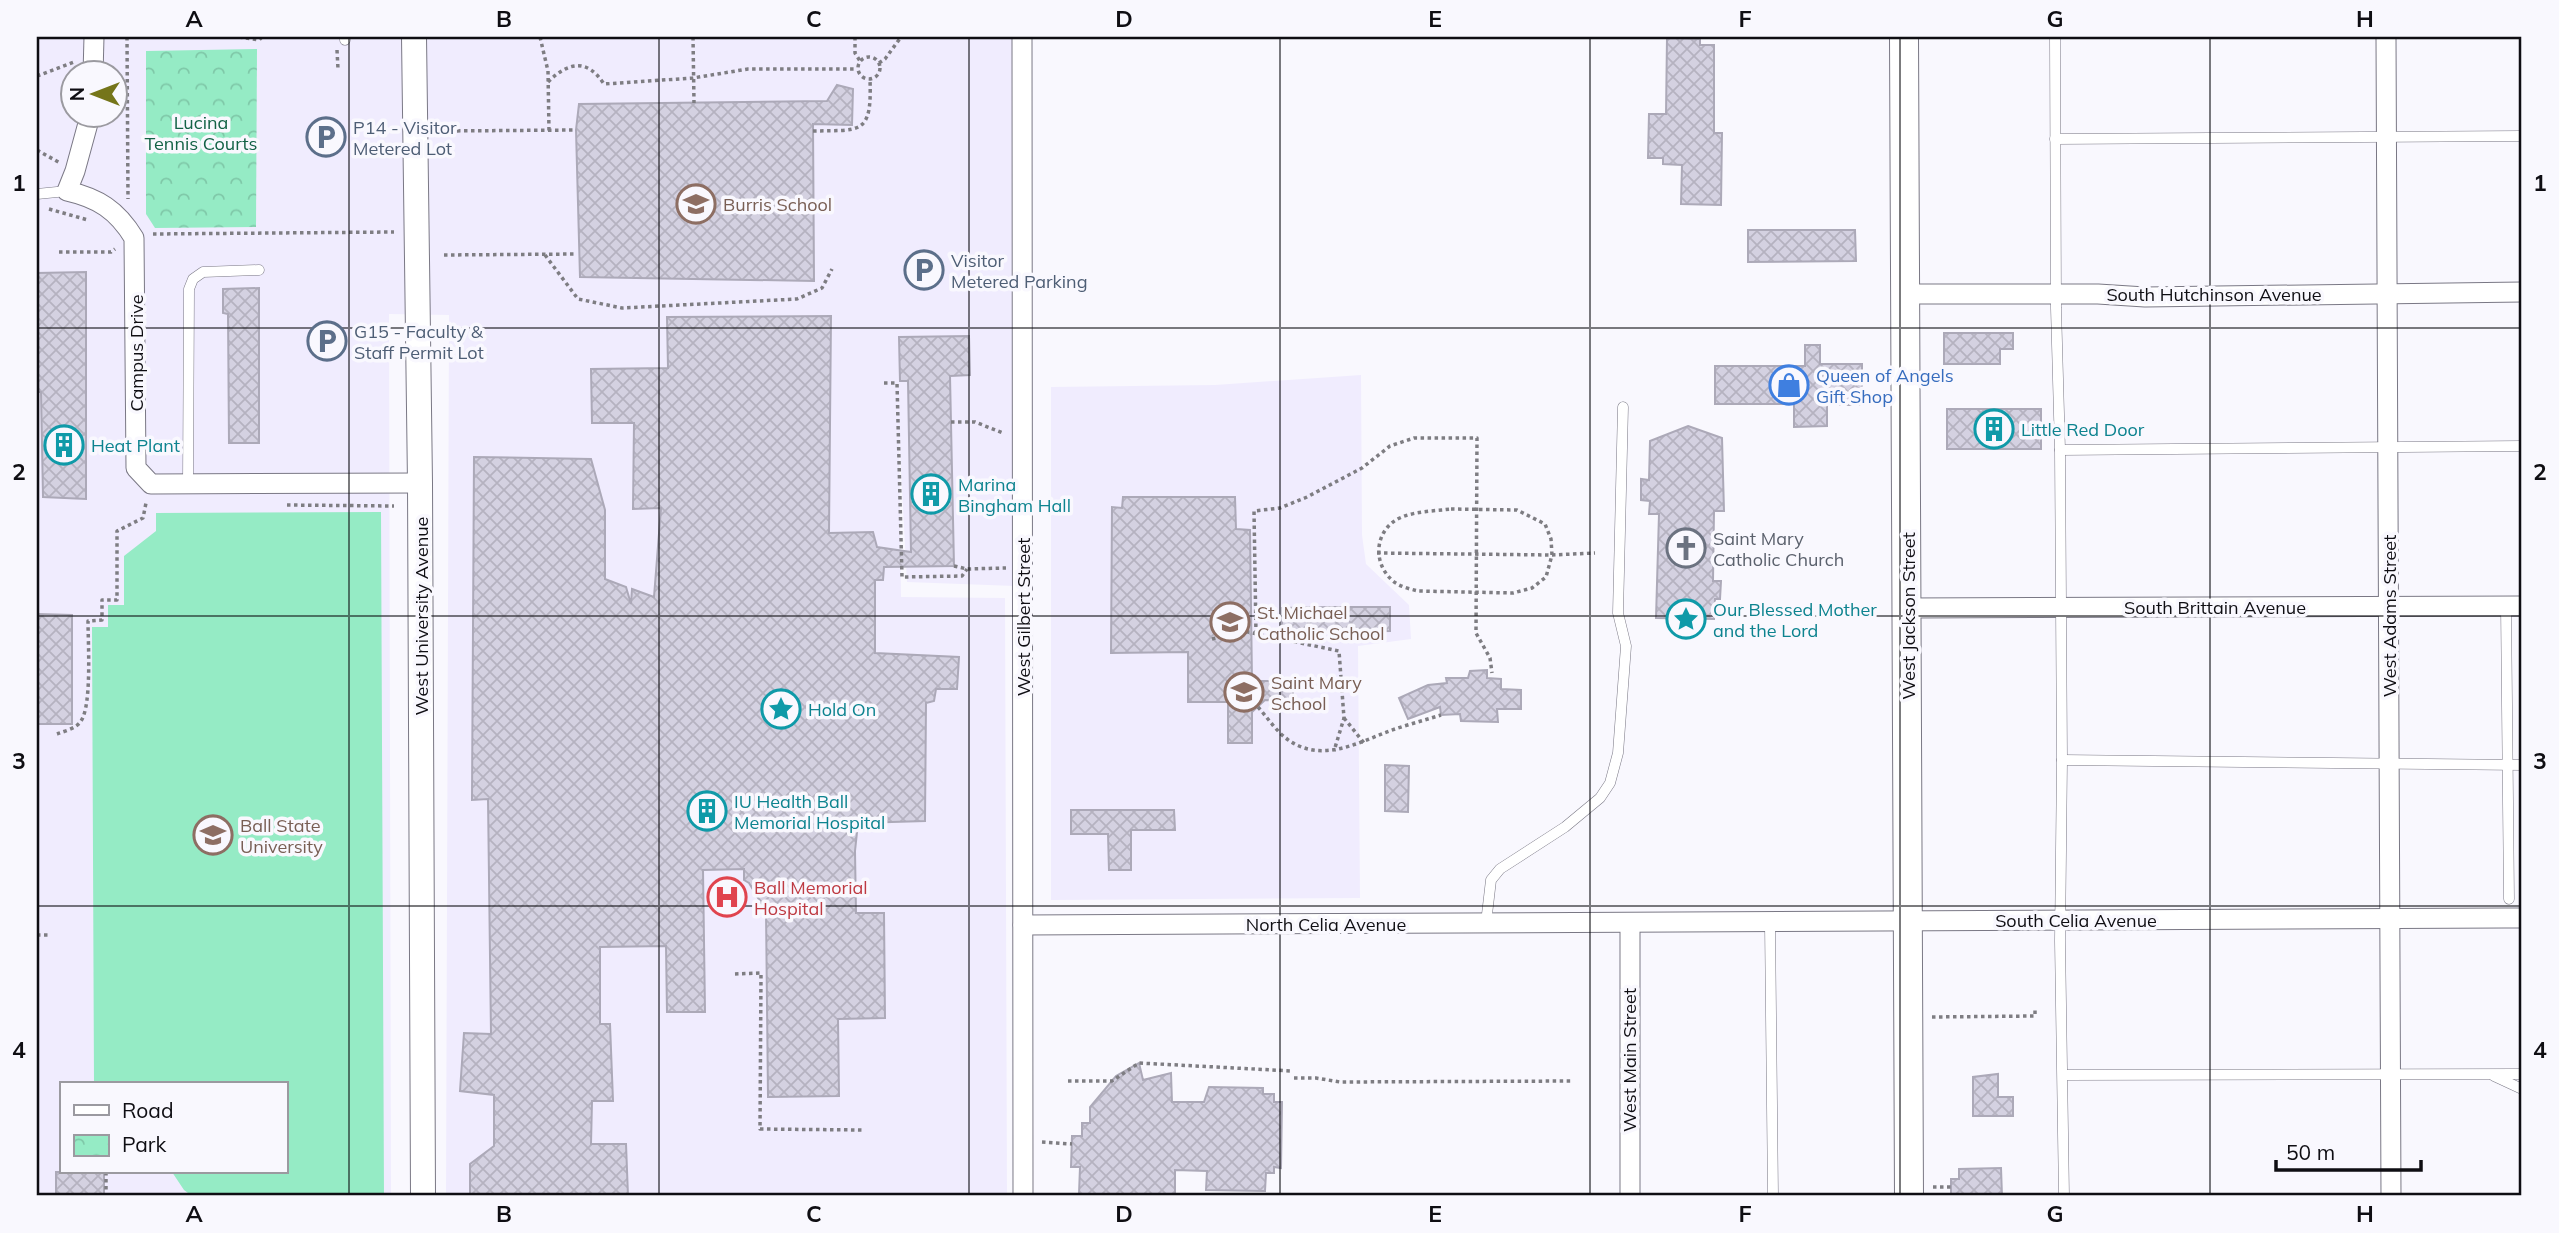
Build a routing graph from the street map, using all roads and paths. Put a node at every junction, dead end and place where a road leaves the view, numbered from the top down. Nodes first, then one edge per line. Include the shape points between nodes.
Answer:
1 (94, 37) edge
2 (127, 37) edge
3 (239, 37) edge
4 (262, 37) edge
5 (414, 37) edge
6 (540, 37) edge
7 (693, 37) edge
8 (855, 37) edge
9 (901, 37) edge
10 (1022, 37) edge
11 (1904, 37) edge
12 (2055, 37) edge
13 (2386, 37) edge
14 (93, 60) edge
15 (860, 61) junction
16 (879, 63) junction
17 (60, 66) edge
18 (857, 69) junction
19 (37, 76) edge
20 (693, 78) junction
21 (870, 80) junction
22 (548, 82) junction
23 (694, 103) dead end
24 (86, 130) edge
25 (576, 130) dead end
26 (443, 131) dead end
27 (549, 131) junction
28 (813, 131) dead end
29 (2522, 136) edge
30 (2387, 137) junction
31 (2055, 139) junction
32 (37, 150) edge
33 (64, 166) dead end
34 (67, 191) junction
35 (37, 194) edge
36 (128, 200) dead end
37 (37, 209) edge
38 (95, 225) dead end
39 (394, 232) dead end
40 (152, 234) dead end
41 (116, 241) dead end
42 (59, 252) dead end
43 (577, 254) dead end
44 (444, 255) dead end
45 (545, 255) junction
46 (832, 269) dead end
47 (259, 271) dead end
48 (2388, 292) junction
49 (2522, 292) edge
50 (1906, 294) junction
51 (2056, 294) junction
52 (884, 383) dead end
53 (1623, 407) dead end
54 (951, 422) dead end
55 (1008, 435) dead end
56 (2388, 446) junction
57 (2522, 446) edge
58 (2060, 450) junction
59 (420, 484) junction
60 (188, 485) junction
61 (146, 503) dead end
62 (284, 505) dead end
63 (394, 506) dead end
64 (1477, 509) junction
65 (1377, 553) junction
66 (1476, 553) junction
67 (1595, 553) dead end
68 (1552, 555) junction
69 (954, 566) dead end
70 (1008, 568) dead end
71 (967, 569) junction
72 (1476, 591) junction
73 (2389, 606) junction
74 (2514, 606) edge
75 (2061, 607) junction
76 (1908, 608) junction
77 (1256, 634) junction
78 (1212, 639) dead end
79 (1492, 673) dead end
80 (1258, 707) dead end
81 (1441, 715) dead end
82 (1344, 718) junction
83 (57, 734) dead end
84 (1364, 743) junction
85 (1334, 751) junction
86 (2062, 760) junction
87 (2390, 764) junction
88 (2508, 765) junction
89 (2522, 765) edge
90 (2510, 899) dead end
91 (2522, 918) edge
92 (2391, 919) junction
93 (2061, 920) junction
94 (1909, 922) junction
95 (1486, 923) junction
96 (1630, 924) junction
97 (1770, 924) junction
98 (1023, 925) junction
99 (37, 935) edge
100 (50, 935) dead end
101 (735, 974) dead end
102 (2035, 1009) dead end
103 (1926, 1017) dead end
104 (1292, 1071) dead end
105 (2391, 1074) junction
106 (2490, 1074) junction
107 (2522, 1074) edge
108 (2063, 1075) junction
109 (1294, 1077) dead end
110 (1573, 1080) dead end
111 (1068, 1081) dead end
112 (2522, 1089) edge
113 (862, 1130) dead end
114 (1040, 1142) dead end
115 (1072, 1144) dead end
116 (106, 1174) edge
117 (1951, 1187) dead end
118 (1918, 1192) edge
119 (106, 1196) edge
120 (423, 1196) edge
121 (1023, 1196) edge
122 (1630, 1196) edge
123 (1773, 1196) edge
124 (2064, 1196) edge
125 (2391, 1196) edge

1 - 14 street
2 - 36 path
3 - 4 path
5 - 59 street, West University Avenue
6 - 22 path
7 - 20 path
8 - 15 path
9 - 16 path
10 - 98 street, West Gilbert Street
11 - 50 main road, West Jackson Street
12 - 31 lane
13 - 30 street, West Adams Street
15 - 16 path via 870,57
15 - 18 path
16 - 21 path via 879,74
17 - 19 path
18 - 20 path via 748,69
18 - 21 path
20 - 22 path via 604,84 599,75 573,65
20 - 23 path
21 - 28 path via 864,125 856,131
22 - 27 path
24 - 34 street
25 - 27 path
26 - 27 path
29 - 30 lane
30 - 31 lane
30 - 48 street, West Adams Street
31 - 51 lane
32 - 33 path
34 - 35 lane
34 - 60 street, Campus Drive via 107,205 134,238 136,468 151,484
37 - 38 path via 69,213
39 - 40 path
41 - 42 path via 111,252
43 - 45 path
44 - 45 path
45 - 46 path via 578,299 622,308 797,299 822,288
47 - 60 lane via 203,272 189,289
48 - 49 street, South Hutchinson Avenue
48 - 51 street, South Hutchinson Avenue via 2145,297
48 - 56 street, West Adams Street
50 - 51 street, South Hutchinson Avenue
50 - 76 main road, West Jackson Street
51 - 58 lane
52 - 71 path via 897,383 902,577 962,576
53 - 95 lane via 1618,612 1626,646 1618,752 1610,783 1600,798 1565,827 1496,874 1491,880
54 - 55 path via 975,422
56 - 57 lane
56 - 58 lane
56 - 73 street, West Adams Street
58 - 75 lane
59 - 60 street, Campus Drive
59 - 120 street, West University Avenue
61 - 83 path via 143,517 117,531 117,600 102,600 102,620 88,621 87,706 82,720
62 - 63 path
64 - 65 path via 1400,518 1383,532
64 - 66 path
64 - 68 path via 1517,510 1545,524
64 - 77 path via 1477,438 1413,438 1390,446 1362,468 1307,497 1280,508 1254,511
65 - 66 path
65 - 72 path via 1392,581 1406,588
66 - 68 path
66 - 72 path
67 - 68 path
68 - 72 path via 1546,577 1532,588 1513,593
69 - 71 path
70 - 71 path
72 - 79 path via 1476,633 1490,658
73 - 74 street, South Brittain Avenue
73 - 75 street, South Brittain Avenue
73 - 87 street, West Adams Street
74 - 88 lane
75 - 76 street, South Brittain Avenue
75 - 86 lane
76 - 94 main road, West Jackson Street
77 - 78 path via 1243,631
77 - 82 path via 1339,651
80 - 85 path via 1286,738 1310,751
81 - 84 path
82 - 84 path
82 - 85 path
84 - 85 path
86 - 87 lane
86 - 93 lane
87 - 88 lane
87 - 92 street, West Adams Street
88 - 89 lane
88 - 90 lane
91 - 92 street, South Celia Avenue
92 - 93 street, South Celia Avenue
92 - 105 street, West Adams Street
93 - 94 street, South Celia Avenue
93 - 108 lane
94 - 97 street, South Celia Avenue
94 - 118 main road, West Jackson Street
95 - 96 street, North Celia Avenue
95 - 98 street, North Celia Avenue
96 - 97 street, South Celia Avenue
96 - 122 street, West Main Street
97 - 123 lane
98 - 121 street, West Gilbert Street
99 - 100 path
101 - 113 path via 761,973 760,1129
102 - 103 path via 2035,1016
104 - 111 path via 1139,1063 1112,1081
105 - 106 lane
105 - 108 lane
105 - 125 street, West Adams Street
106 - 107 lane
106 - 112 lane
108 - 124 lane
109 - 110 path via 1339,1082
114 - 115 path
116 - 119 path
117 - 118 path

